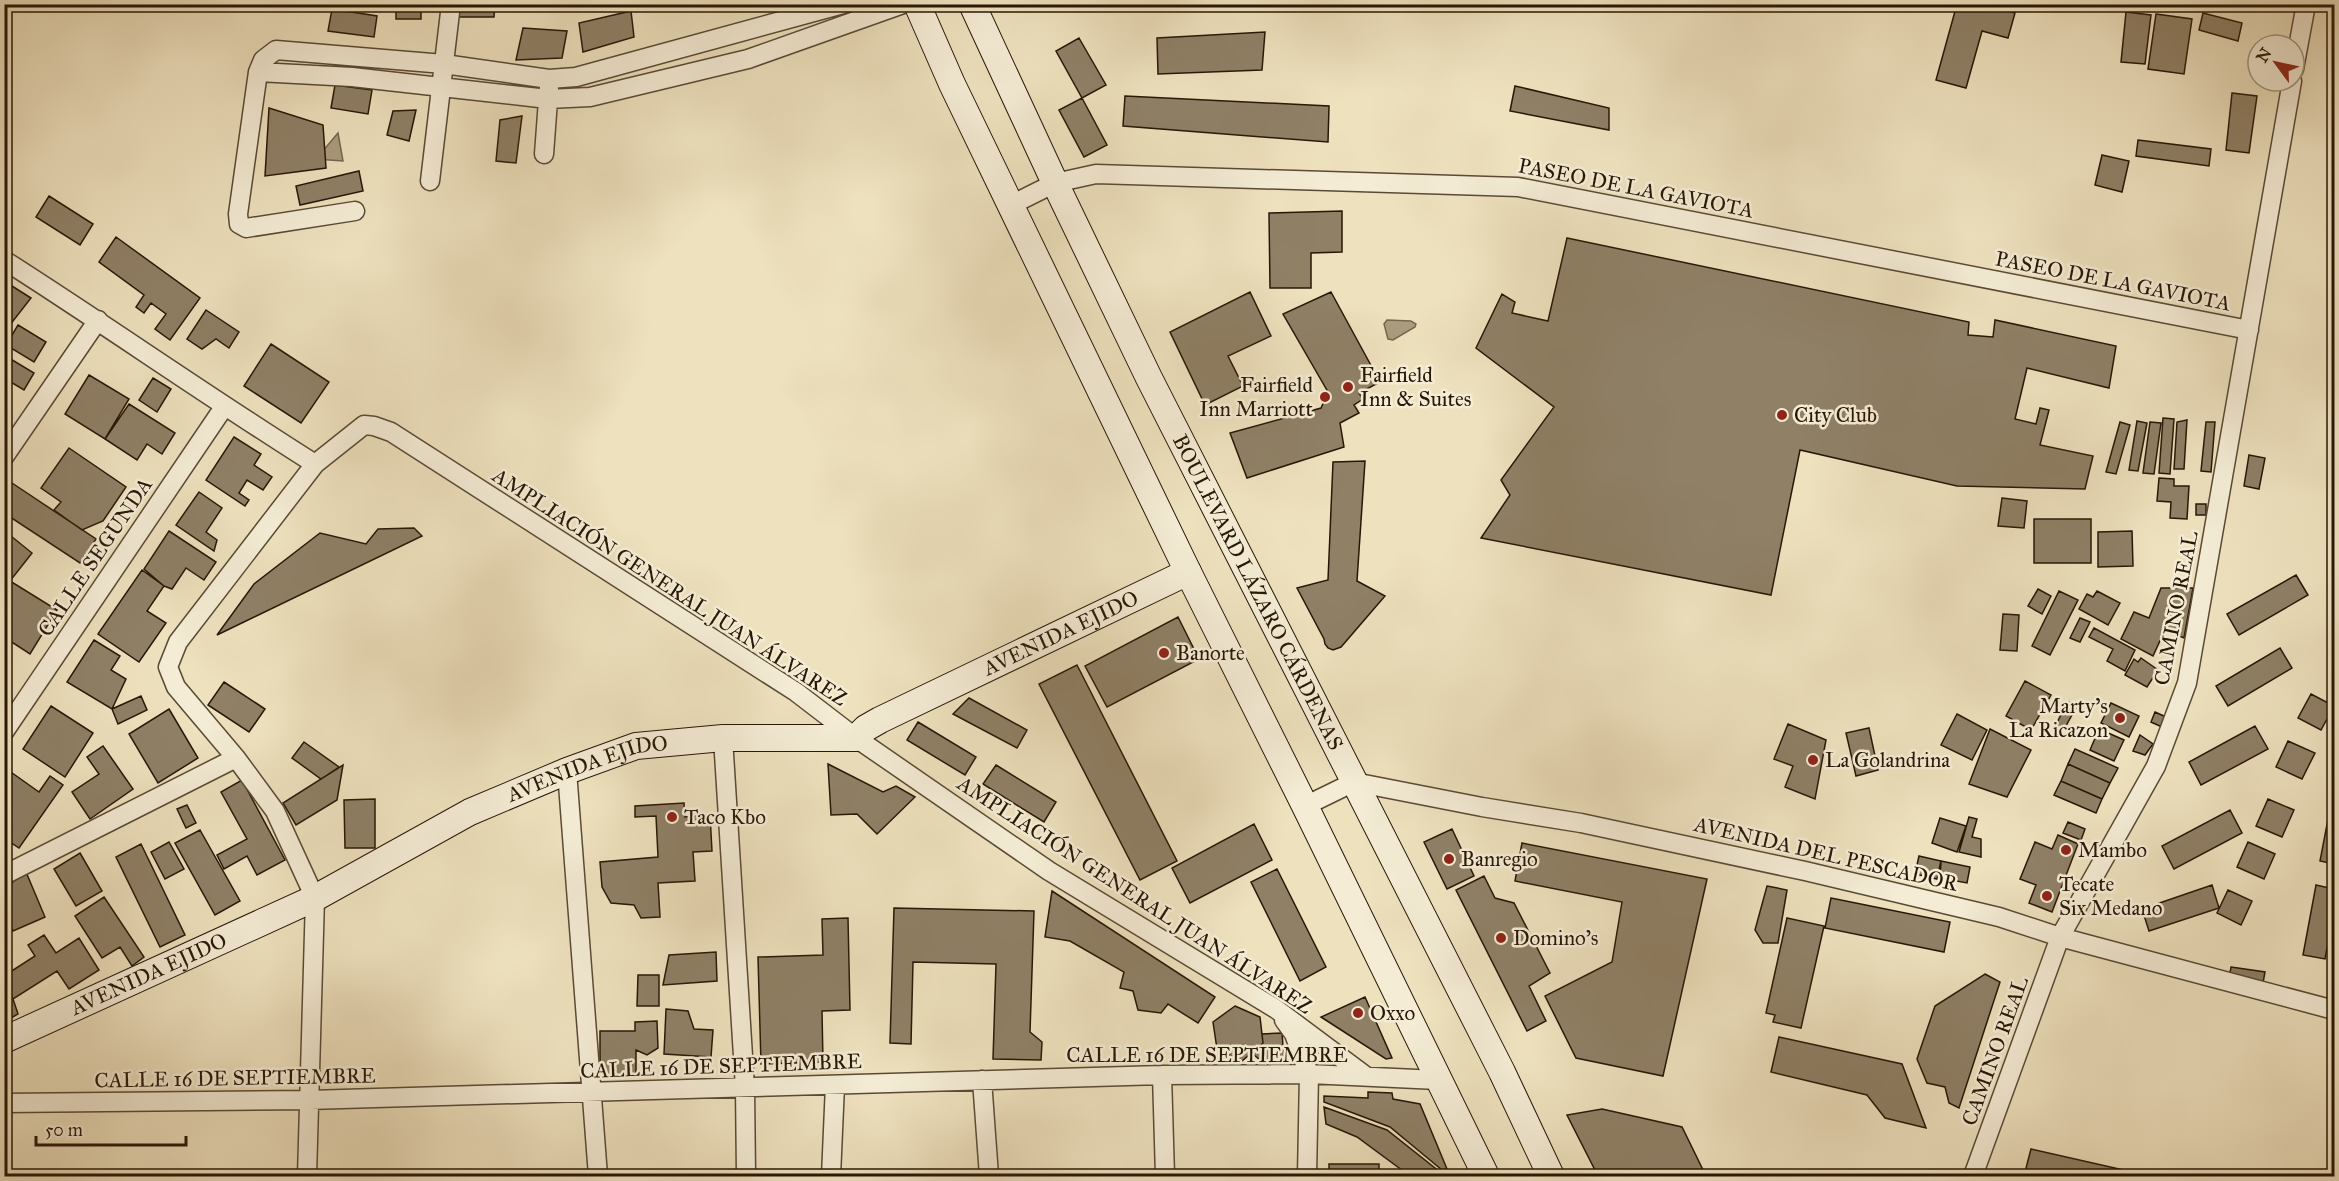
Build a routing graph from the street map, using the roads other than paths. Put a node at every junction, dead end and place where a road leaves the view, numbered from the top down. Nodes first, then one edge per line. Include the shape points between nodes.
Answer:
1 (451, 4) edge
2 (843, 4) edge
3 (903, 4) edge
4 (917, 4) edge
5 (972, 4) edge
6 (2306, 4) edge
7 (2301, 33) edge
8 (444, 64) junction
9 (258, 72) junction
10 (549, 79) junction
11 (442, 87) junction
12 (2290, 93) edge
13 (548, 99) junction
14 (544, 154) dead end
15 (430, 181) dead end
16 (1055, 183) junction
17 (1011, 205) junction
18 (355, 211) dead end
19 (4, 260) edge
20 (98, 320) junction
21 (2249, 330) junction
22 (224, 407) junction
23 (4, 457) edge
24 (315, 464) junction
25 (1188, 572) junction
26 (4, 732) edge
27 (723, 738) junction
28 (856, 738) junction
29 (236, 758) junction
30 (567, 771) junction
31 (1354, 782) junction
32 (1305, 806) junction
33 (4, 875) edge
34 (315, 898) junction
35 (2060, 937) junction
36 (1276, 1009) junction
37 (2334, 1010) edge
38 (4, 1040) edge
39 (1309, 1074) junction
40 (1162, 1075) junction
41 (1367, 1077) junction
42 (982, 1080) junction
43 (1438, 1080) junction
44 (835, 1085) junction
45 (745, 1088) junction
46 (592, 1093) junction
47 (309, 1100) junction
48 (4, 1103) edge
49 (1542, 1170) edge
50 (308, 1176) edge
51 (598, 1176) edge
52 (746, 1176) edge
53 (831, 1176) edge
54 (989, 1176) edge
55 (1165, 1176) edge
56 (1306, 1176) edge
57 (1486, 1176) edge
58 (1973, 1176) edge

1 - 8 street
2 - 10 street via 576,77
3 - 13 street via 748,59 590,96
4 - 17 main road
5 - 16 main road, BOULEVARD LÁZARO CÁRDENAS
6 - 7 street
8 - 9 street via 276,50 263,60
8 - 10 street
8 - 11 street
9 - 11 street
9 - 18 street via 239,224 246,228
10 - 13 street
11 - 13 street
11 - 15 street
12 - 21 street, CAMINO REAL
13 - 14 street
16 - 17 street, PASEO DE LA GAVIOTA
16 - 21 street, PASEO DE LA GAVIOTA via 1096,174 1518,187
16 - 31 main road, BOULEVARD LÁZARO CÁRDENAS
17 - 25 main road
19 - 20 street
20 - 22 street
20 - 23 street
21 - 35 street, CAMINO REAL via 2187,683 2156,766
22 - 24 street
22 - 26 street, CALLE SEGUNDA
24 - 28 street, AMPLIACIÓN GENERAL JUAN ÁLVAREZ via 364,425 391,432 796,692
24 - 29 street via 178,642 168,667 176,687
25 - 28 main road, AVENIDA EJIDO via 880,720
25 - 32 main road
27 - 28 main road, AVENIDA EJIDO
27 - 30 main road, AVENIDA EJIDO via 636,746
27 - 45 street
28 - 36 street, AMPLIACIÓN GENERAL JUAN ÁLVAREZ via 1049,871
29 - 33 street
29 - 34 street via 275,811
30 - 34 main road, AVENIDA EJIDO via 470,812
30 - 46 street
31 - 32 street
31 - 35 street, AVENIDA DEL PESCADOR via 1750,858 1999,916
31 - 49 main road, BOULEVARD LÁZARO CÁRDENAS via 1502,1072
32 - 43 main road
34 - 38 main road, AVENIDA EJIDO
34 - 47 street
35 - 37 street, AVENIDA DEL PESCADOR
35 - 58 street, CAMINO REAL
36 - 39 street via 1294,1034
36 - 41 street, AMPLIACIÓN GENERAL JUAN ÁLVAREZ
39 - 40 street, CALLE 16 DE SEPTIEMBRE
39 - 41 street, CALLE 16 DE SEPTIEMBRE
39 - 56 street
40 - 42 street, CALLE 16 DE SEPTIEMBRE
40 - 55 street
41 - 43 street, CALLE 16 DE SEPTIEMBRE
42 - 44 street, CALLE 16 DE SEPTIEMBRE
42 - 54 street
43 - 57 main road
44 - 45 street, CALLE 16 DE SEPTIEMBRE
44 - 53 street
45 - 46 street, CALLE 16 DE SEPTIEMBRE
45 - 52 street
46 - 47 street, CALLE 16 DE SEPTIEMBRE
46 - 51 street
47 - 48 street, CALLE 16 DE SEPTIEMBRE
47 - 50 street

